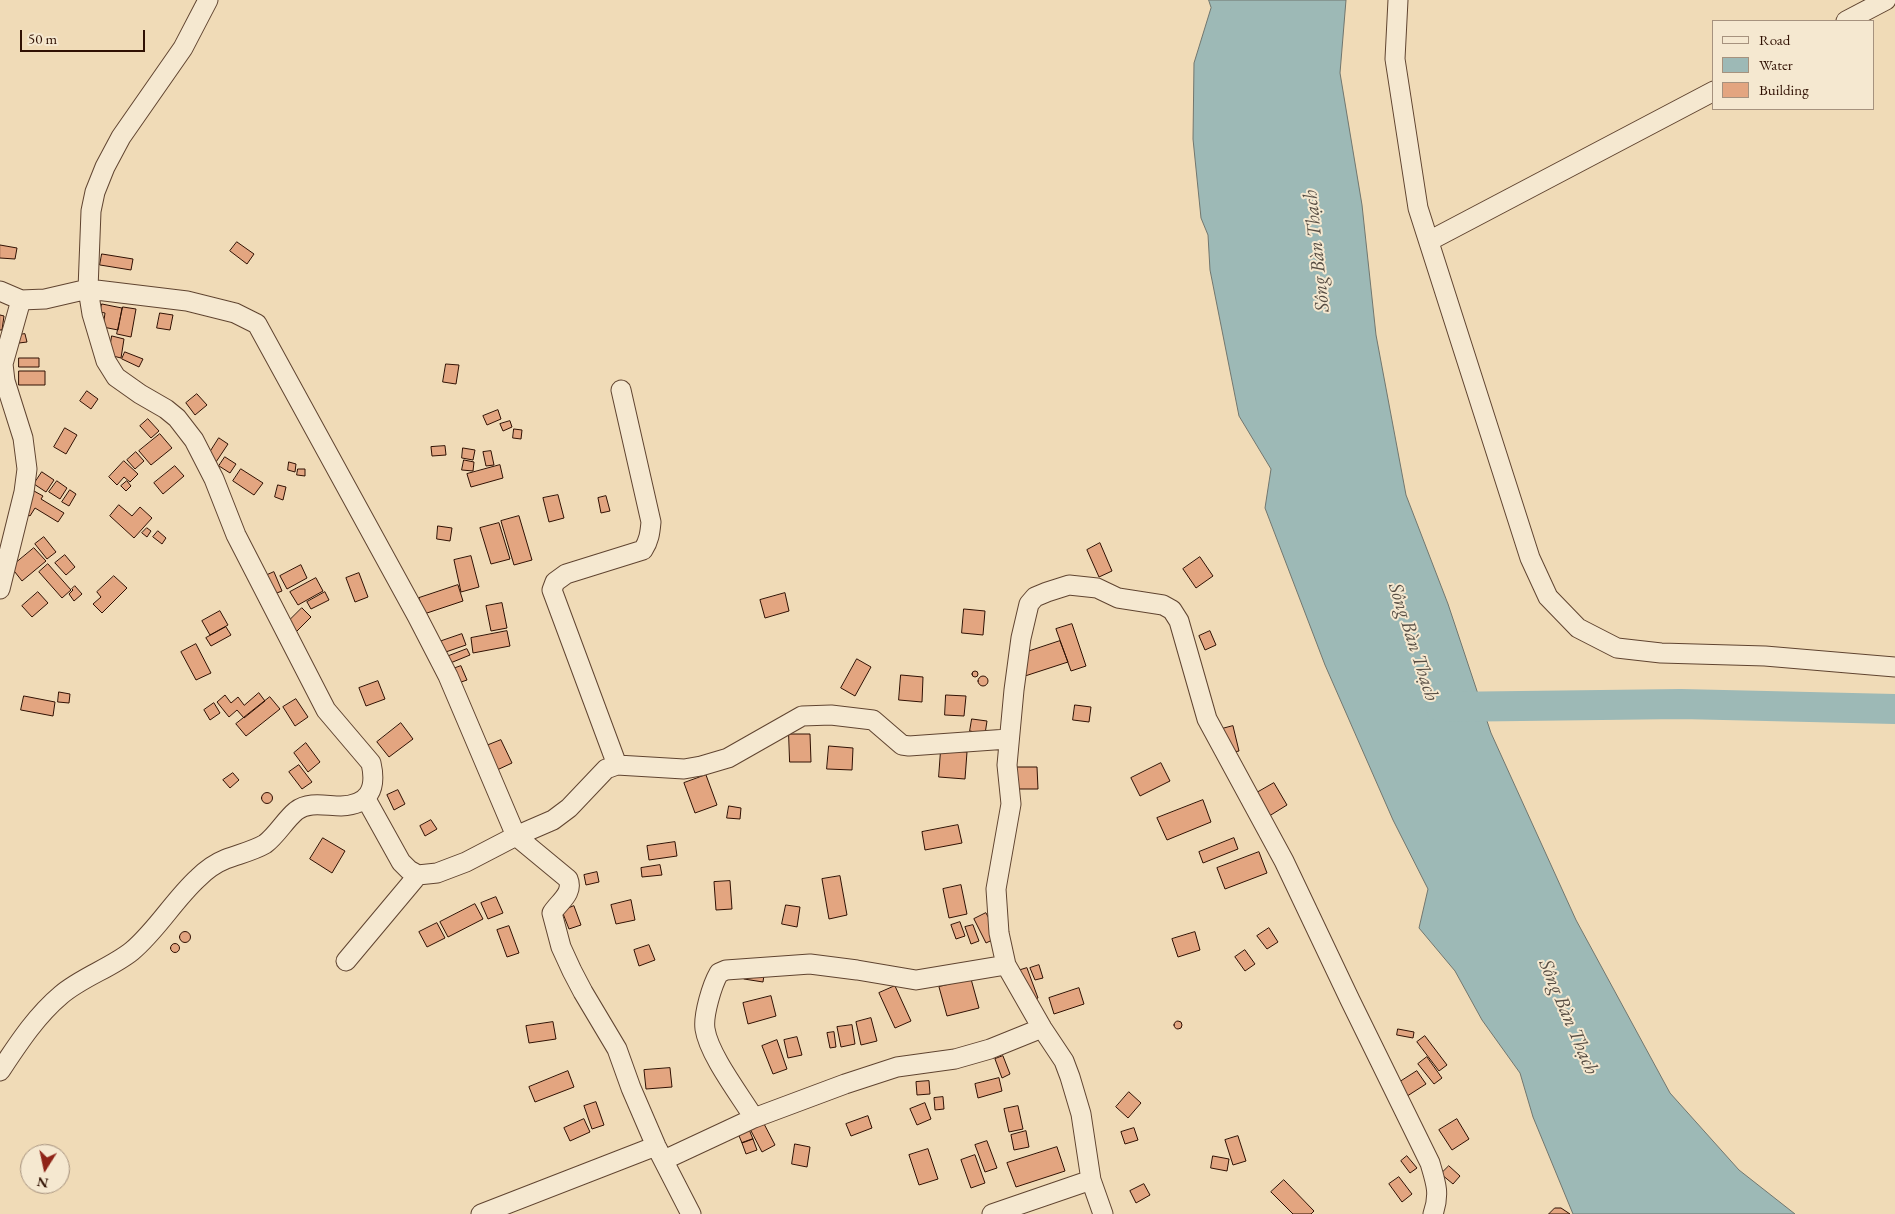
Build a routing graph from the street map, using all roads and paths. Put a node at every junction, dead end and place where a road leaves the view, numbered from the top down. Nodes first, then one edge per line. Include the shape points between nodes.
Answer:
1 (208, 0) edge
2 (1398, 0) edge
3 (1886, 0) edge
4 (1848, 20) edge
5 (1712, 92) edge
6 (1429, 241) junction
7 (88, 289) junction
8 (0, 291) edge
9 (21, 300) junction
10 (621, 390) dead end
11 (0, 589) edge
12 (1895, 667) edge
13 (1008, 739) junction
14 (618, 765) junction
15 (366, 799) junction
16 (516, 836) junction
17 (418, 875) junction
18 (346, 961) dead end
19 (1006, 964) junction
20 (1042, 1028) junction
21 (0, 1072) edge
22 (754, 1118) junction
23 (660, 1153) junction
24 (1091, 1180) junction
25 (481, 1214) edge
26 (691, 1214) edge
27 (992, 1214) edge
28 (1102, 1214) edge
29 (1433, 1214) edge

1 - 7 street via 183,48 139,109 105,167 91,211
2 - 6 street via 1395,59 1418,208
3 - 4 street
5 - 6 street
6 - 12 street via 1530,558 1548,597 1578,628 1617,648
7 - 9 street via 45,299
7 - 15 street via 100,345 110,369 126,385 166,409 194,440 214,479 236,535 326,710 372,763 373,787
7 - 16 street via 186,301 235,313 257,324 435,650
8 - 9 street
9 - 11 street via 3,364 5,381 24,438 27,469
10 - 14 street via 650,522 647,544 643,550 566,574 554,582 552,590
13 - 14 street via 908,746 902,745 873,720 813,714 802,716 728,758 701,766 684,769
13 - 19 street via 1011,804 996,889 998,933
13 - 29 street via 1021,638 1029,604 1035,597 1069,585 1082,585 1118,598 1163,605 1172,610 1179,621 1207,719 1284,861 1430,1163 1438,1186
14 - 16 street via 606,769 553,820
15 - 17 street via 400,862
15 - 21 street via 340,806 305,806 297,810 266,843 212,866 197,878 130,952 61,995 24,1033
16 - 17 street via 466,862
16 - 23 street via 568,879 570,890 552,913 562,947 583,992 618,1049 631,1088
17 - 18 street
19 - 20 street
19 - 22 street via 916,980 810,964 719,973 711,990 705,1027 708,1040
20 - 22 street via 955,1059 897,1066
20 - 24 street via 1064,1061 1070,1077 1081,1114
22 - 23 street
23 - 25 street
23 - 26 street
24 - 27 street
24 - 28 street

